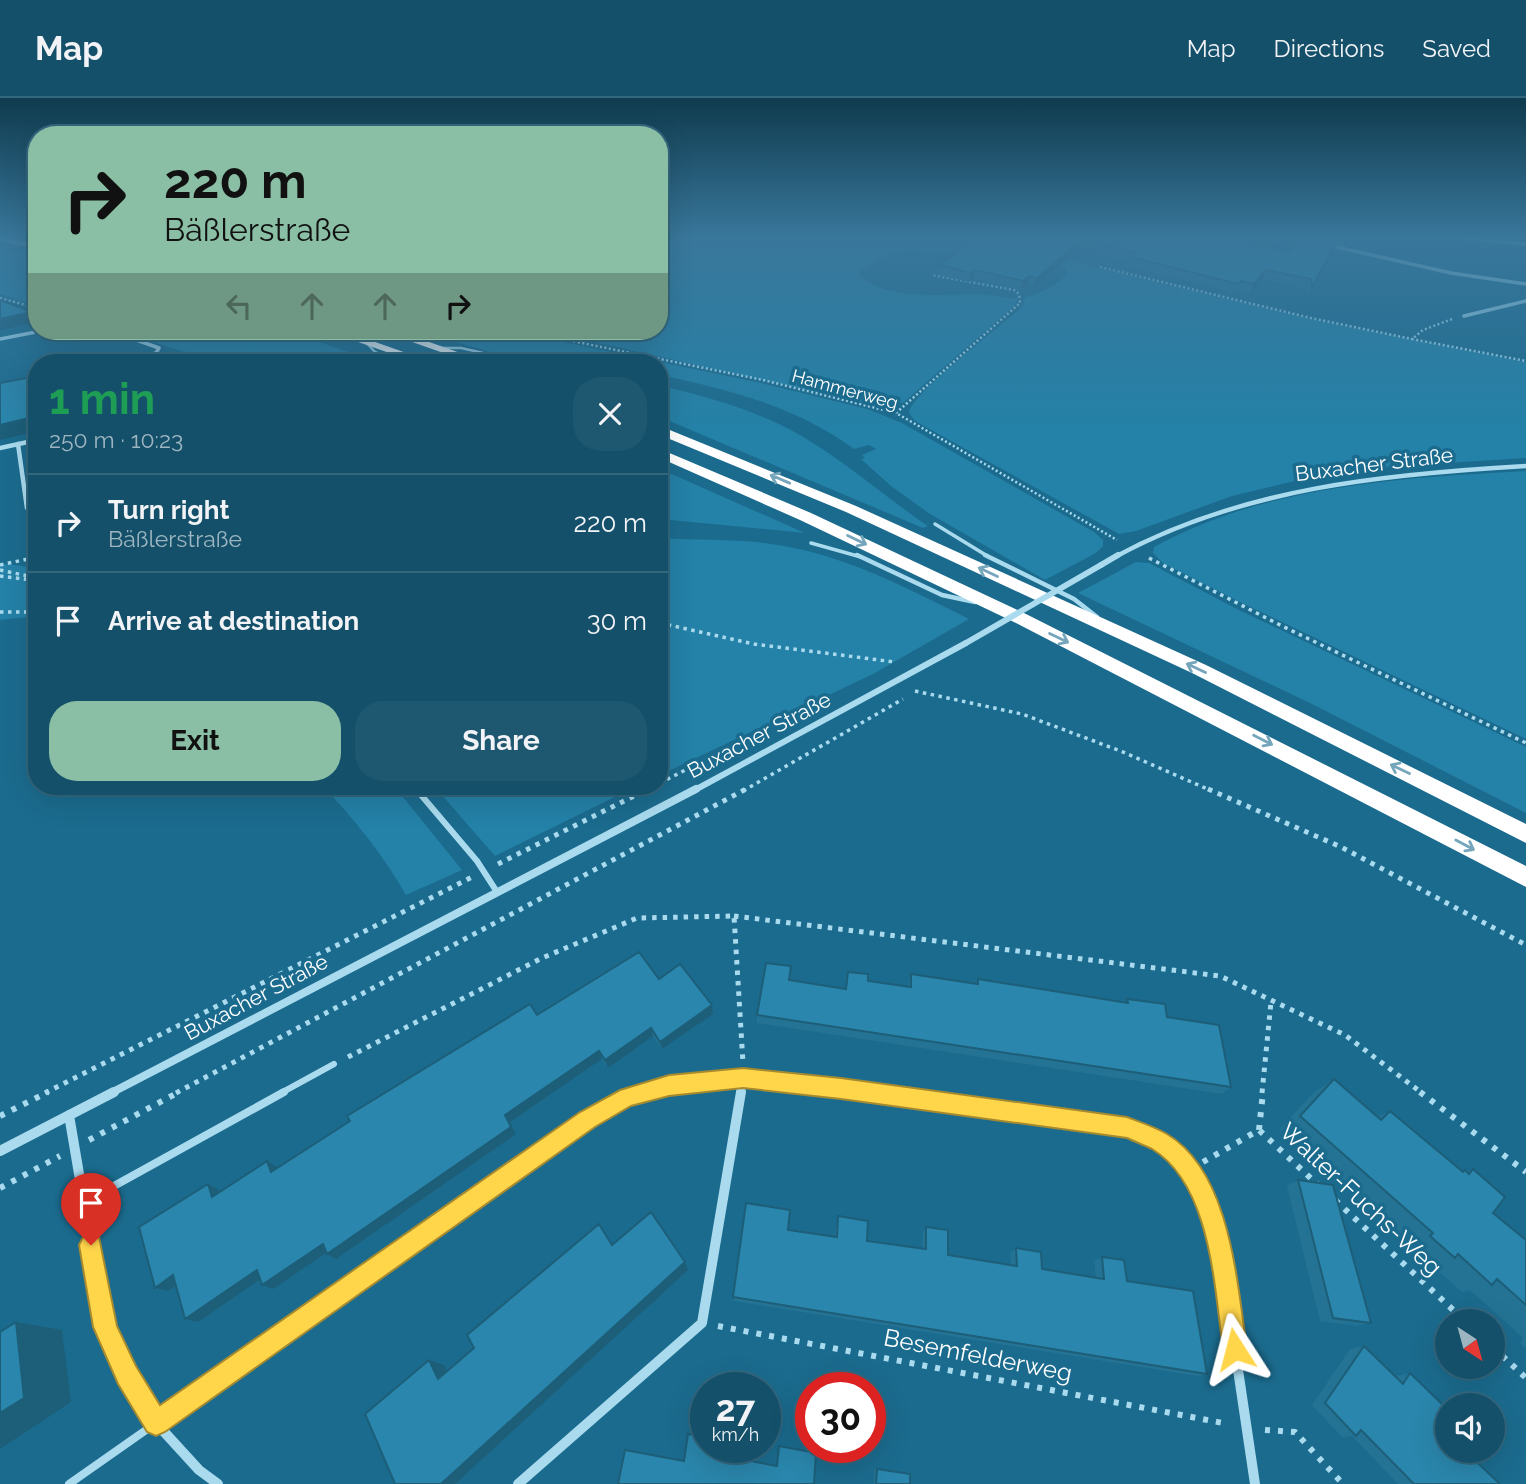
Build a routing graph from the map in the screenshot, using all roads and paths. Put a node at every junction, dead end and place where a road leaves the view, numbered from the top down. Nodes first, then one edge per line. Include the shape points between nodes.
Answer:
1 (1020, 302) edge
2 (1243, 302) edge
3 (1523, 302) edge
4 (1464, 316) joint
5 (28, 334) edge
6 (0, 339) edge
7 (1412, 339) junction
8 (136, 340) edge
9 (362, 340) edge
10 (415, 340) edge
11 (567, 340) edge
12 (365, 341) junction
13 (577, 342) joint
14 (440, 348) junction
15 (157, 351) junction
16 (156, 354) edge
17 (168, 354) edge
18 (380, 354) edge
19 (403, 354) edge
20 (457, 354) edge
21 (488, 354) edge
22 (636, 354) edge
23 (668, 361) edge
24 (1526, 361) edge
25 (896, 413) junction
26 (668, 433) edge
27 (28, 442) edge
28 (19, 444) junction
29 (0, 448) edge
30 (668, 456) edge
31 (1526, 466) edge
32 (28, 508) edge
33 (934, 524) dead end
34 (811, 543) dead end
35 (1132, 548) junction
36 (28, 559) edge
37 (0, 567) edge
38 (0, 576) edge
39 (28, 576) edge
40 (28, 578) edge
41 (998, 608) junction
42 (0, 611) edge
43 (28, 612) edge
44 (668, 625) edge
45 (1116, 632) junction
46 (903, 663) dead end
47 (925, 684) dead end
48 (915, 691) junction
49 (1526, 743) edge
50 (421, 795) edge
51 (636, 795) edge
52 (1526, 834) edge
53 (484, 871) junction
54 (1526, 877) edge
55 (497, 892) junction
56 (734, 916) junction
57 (1526, 945) edge
58 (1271, 1002) junction
59 (334, 1064) joint
60 (743, 1078) junction
61 (69, 1115) junction
62 (0, 1116) edge
63 (1259, 1130) junction
64 (75, 1148) junction
65 (0, 1150) edge
66 (1189, 1169) junction
67 (1526, 1172) edge
68 (0, 1188) edge
69 (85, 1202) junction
70 (1452, 1309) edge
71 (702, 1323) junction
72 (1505, 1358) edge
73 (1526, 1378) edge
74 (156, 1423) junction
75 (1247, 1428) junction
76 (69, 1484) edge
77 (218, 1484) edge
78 (518, 1484) edge
79 (1255, 1484) edge
80 (1343, 1484) edge

1 - 25 path
2 - 7 path
3 - 4 street
4 - 7 path via 1443,321
5 - 6 street
7 - 24 path
8 - 15 street via 159,348
9 - 12 highway
10 - 14 highway
11 - 13 path, Hammerweg
12 - 18 lane
12 - 19 highway
13 - 22 path, Hammerweg
14 - 20 highway
14 - 21 lane
15 - 16 street
15 - 17 path
23 - 25 path, Hammerweg
25 - 35 path, Hammerweg
45 -> 26 highway via 851,509
27 - 28 street
28 - 29 street
28 - 32 street
30 -> 41 highway via 830,527
31 - 35 street, Buxacher Straße via 1358,479 1268,496 1199,518
33 - 45 lane via 978,552 1074,599
34 - 41 lane via 854,554 942,595
35 - 49 path, Hammerweg via 1262,617
35 - 55 street, Buxacher Straße, bridge via 746,763
36 - 37 path
37 - 39 path
38 - 40 path
41 -> 54 highway
42 - 43 path
44 - 46 path via 754,644
52 -> 45 highway
47 - 48 path
48 - 57 path via 1022,714 1123,752 1342,847
48 - 64 path via 680,827
50 - 53 lane
51 - 53 path
53 - 55 lane
53 - 62 path
55 - 61 street, Buxacher Straße
56 - 58 path via 1220,976
56 - 59 path via 637,918 542,958
56 - 60 path
58 - 63 path
58 - 67 path via 1345,1035
59 - 69 lane
60 - 66 street via 1127,1128 1161,1142
60 - 71 street
60 - 74 street via 669,1086 627,1097 588,1119
61 - 64 street
61 - 65 street, Buxacher Straße
63 - 66 path, Walter-Fuchs-Weg
63 - 70 path, Walter-Fuchs-Weg
64 - 68 path
64 - 69 street
66 - 75 street via 1212,1219
69 - 74 street via 105,1327
71 - 75 path, Besemfelderweg
71 - 78 street
72 - 73 path
74 - 76 lane
74 - 77 street
75 - 79 street
75 - 80 path, Besemfelderweg via 1295,1432

